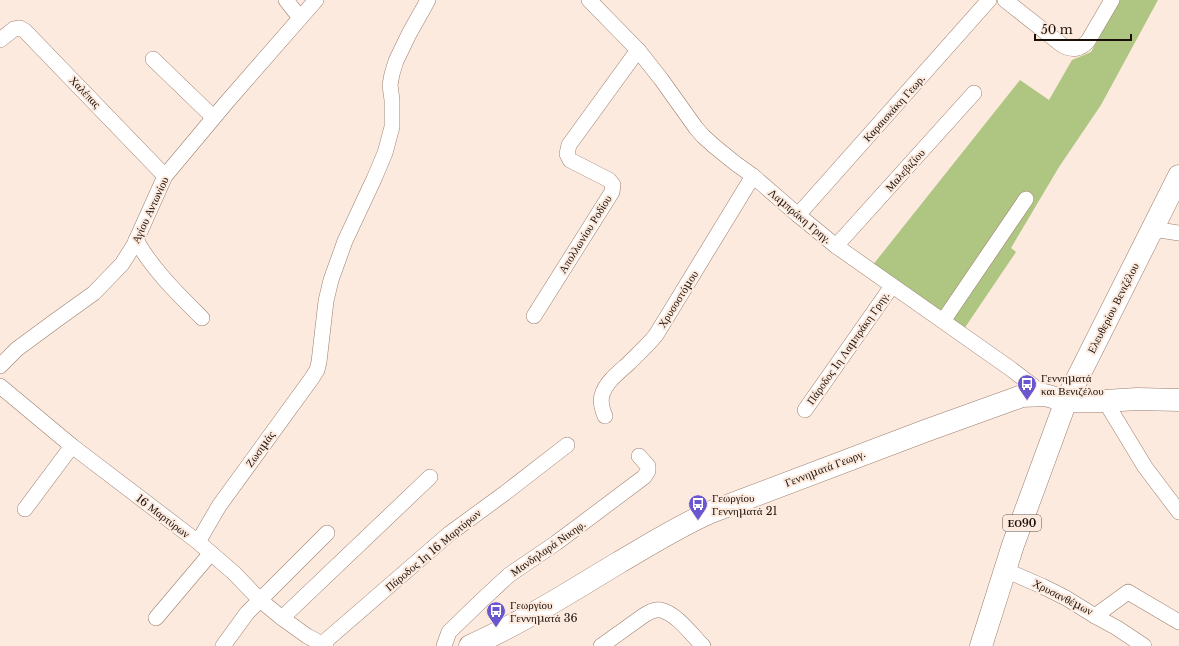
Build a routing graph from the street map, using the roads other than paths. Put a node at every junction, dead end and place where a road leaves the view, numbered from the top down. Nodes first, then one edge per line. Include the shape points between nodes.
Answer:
1 (286, 0) edge
2 (316, 0) edge
3 (428, 0) edge
4 (589, 0) edge
5 (989, 0) edge
6 (1005, 0) edge
7 (1112, 0) edge
8 (300, 18) junction
9 (0, 40) edge
10 (638, 50) junction
11 (153, 59) dead end
12 (974, 93) dead end
13 (213, 117) junction
14 (165, 176) junction
15 (753, 176) junction
16 (1179, 176) edge
17 (1026, 199) dead end
18 (798, 215) junction
19 (1153, 229) junction
20 (1179, 233) edge
21 (136, 240) junction
22 (836, 246) junction
23 (892, 286) junction
24 (534, 316) dead end
25 (202, 318) dead end
26 (943, 322) junction
27 (0, 366) edge
28 (0, 386) edge
29 (1045, 395) junction
30 (1179, 400) edge
31 (1066, 401) junction
32 (1105, 401) junction
33 (805, 410) dead end
34 (605, 416) dead end
35 (567, 445) dead end
36 (72, 446) junction
37 (639, 456) dead end
38 (430, 477) dead end
39 (24, 509) dead end
40 (1179, 512) edge
41 (327, 533) dead end
42 (198, 542) junction
43 (211, 553) junction
44 (1005, 570) junction
45 (260, 600) junction
46 (1095, 616) junction
47 (156, 618) dead end
48 (282, 618) junction
49 (1179, 622) edge
50 (304, 641) edge
51 (324, 645) edge
52 (223, 646) edge
53 (444, 646) edge
54 (470, 646) edge
55 (601, 646) edge
56 (701, 646) edge
57 (980, 646) edge
58 (1144, 646) edge

1 - 8 street
2 - 8 street, Αγίου Αντωνίου
3 - 42 street, Ζωσιμάς via 409,34 392,74 392,127 385,153 345,241 331,280 317,370 219,506
4 - 10 street, Λαμπράκη Γρηγ.
5 - 18 street, Καραισκάκη Γεωρ.
6 - 7 street via 1062,45 1075,49 1088,41
8 - 13 street, Αγίου Αντωνίου
9 - 14 street, Χαλέπας via 14,29 20,28 25,31
10 - 15 street, Λαμπράκη Γρηγ. via 703,136
10 - 24 street, Απολλωνίου Ροδίου via 569,145 567,154 570,160 609,180 613,185 612,192
11 - 13 street
12 - 22 street, Μαλεβιζίου
13 - 14 street, Αγίου Αντωνίου
14 - 21 street, Αγίου Αντωνίου
15 - 18 street, Λαμπράκη Γρηγ.
15 - 34 street, Χρυσοστόμου via 656,335 605,388 601,402
16 - 19 street, Ελευθερίου Βενιζέλου / ΕΟ90
17 - 26 street
18 - 22 street, Λαμπράκη Γρηγ.
19 - 20 street
19 - 31 street, Ελευθερίου Βενιζέλου / ΕΟ90
21 - 25 street via 143,253
21 - 27 street, Αγίου Αντωνίου via 122,264 85,301 55,320
22 - 23 street, Λαμπράκη Γρηγ.
23 - 26 street, Λαμπράκη Γρηγ.
23 - 33 street, Πάροδος 1η Λαμπράκη Γρηγ.
26 - 29 street, Λαμπράκη Γρηγ.
28 - 36 street, 16 Μαρτύρων
29 - 31 street, Γεννηματά Γεωργ.
29 - 54 street, Γεννηματά Γεωργ. via 1022,396 706,514 654,541 578,588
30 - 32 street, Γεννηματά Γεωργ.
31 - 32 street, Γεννηματά Γεωργ.
31 - 44 street, Ελευθερίου Βενιζέλου / ΕΟ90
32 - 40 street via 1145,467
35 - 51 street, Πάροδος 1η 16 Μαρτύρων via 448,534
36 - 39 street
36 - 42 street, 16 Μαρτύρων
37 - 53 street, Μανδηλαρά Νικηφ. via 648,466 644,477 509,575 449,632
38 - 48 street
41 - 45 street
42 - 43 street, 16 Μαρτύρων
43 - 45 street, 16 Μαρτύρων
43 - 47 street
44 - 46 street, Χρυσανθέμων via 1066,598
44 - 57 street, Ελευθερίου Βενιζέλου / ΕΟ90
45 - 48 street, 16 Μαρτύρων
45 - 52 street
46 - 49 street, Χρυσανθέμων via 1128,592
46 - 58 street
48 - 50 street, 16 Μαρτύρων
50 - 51 street, 16 Μαρτύρων
55 - 56 street via 650,611 661,610 686,628

